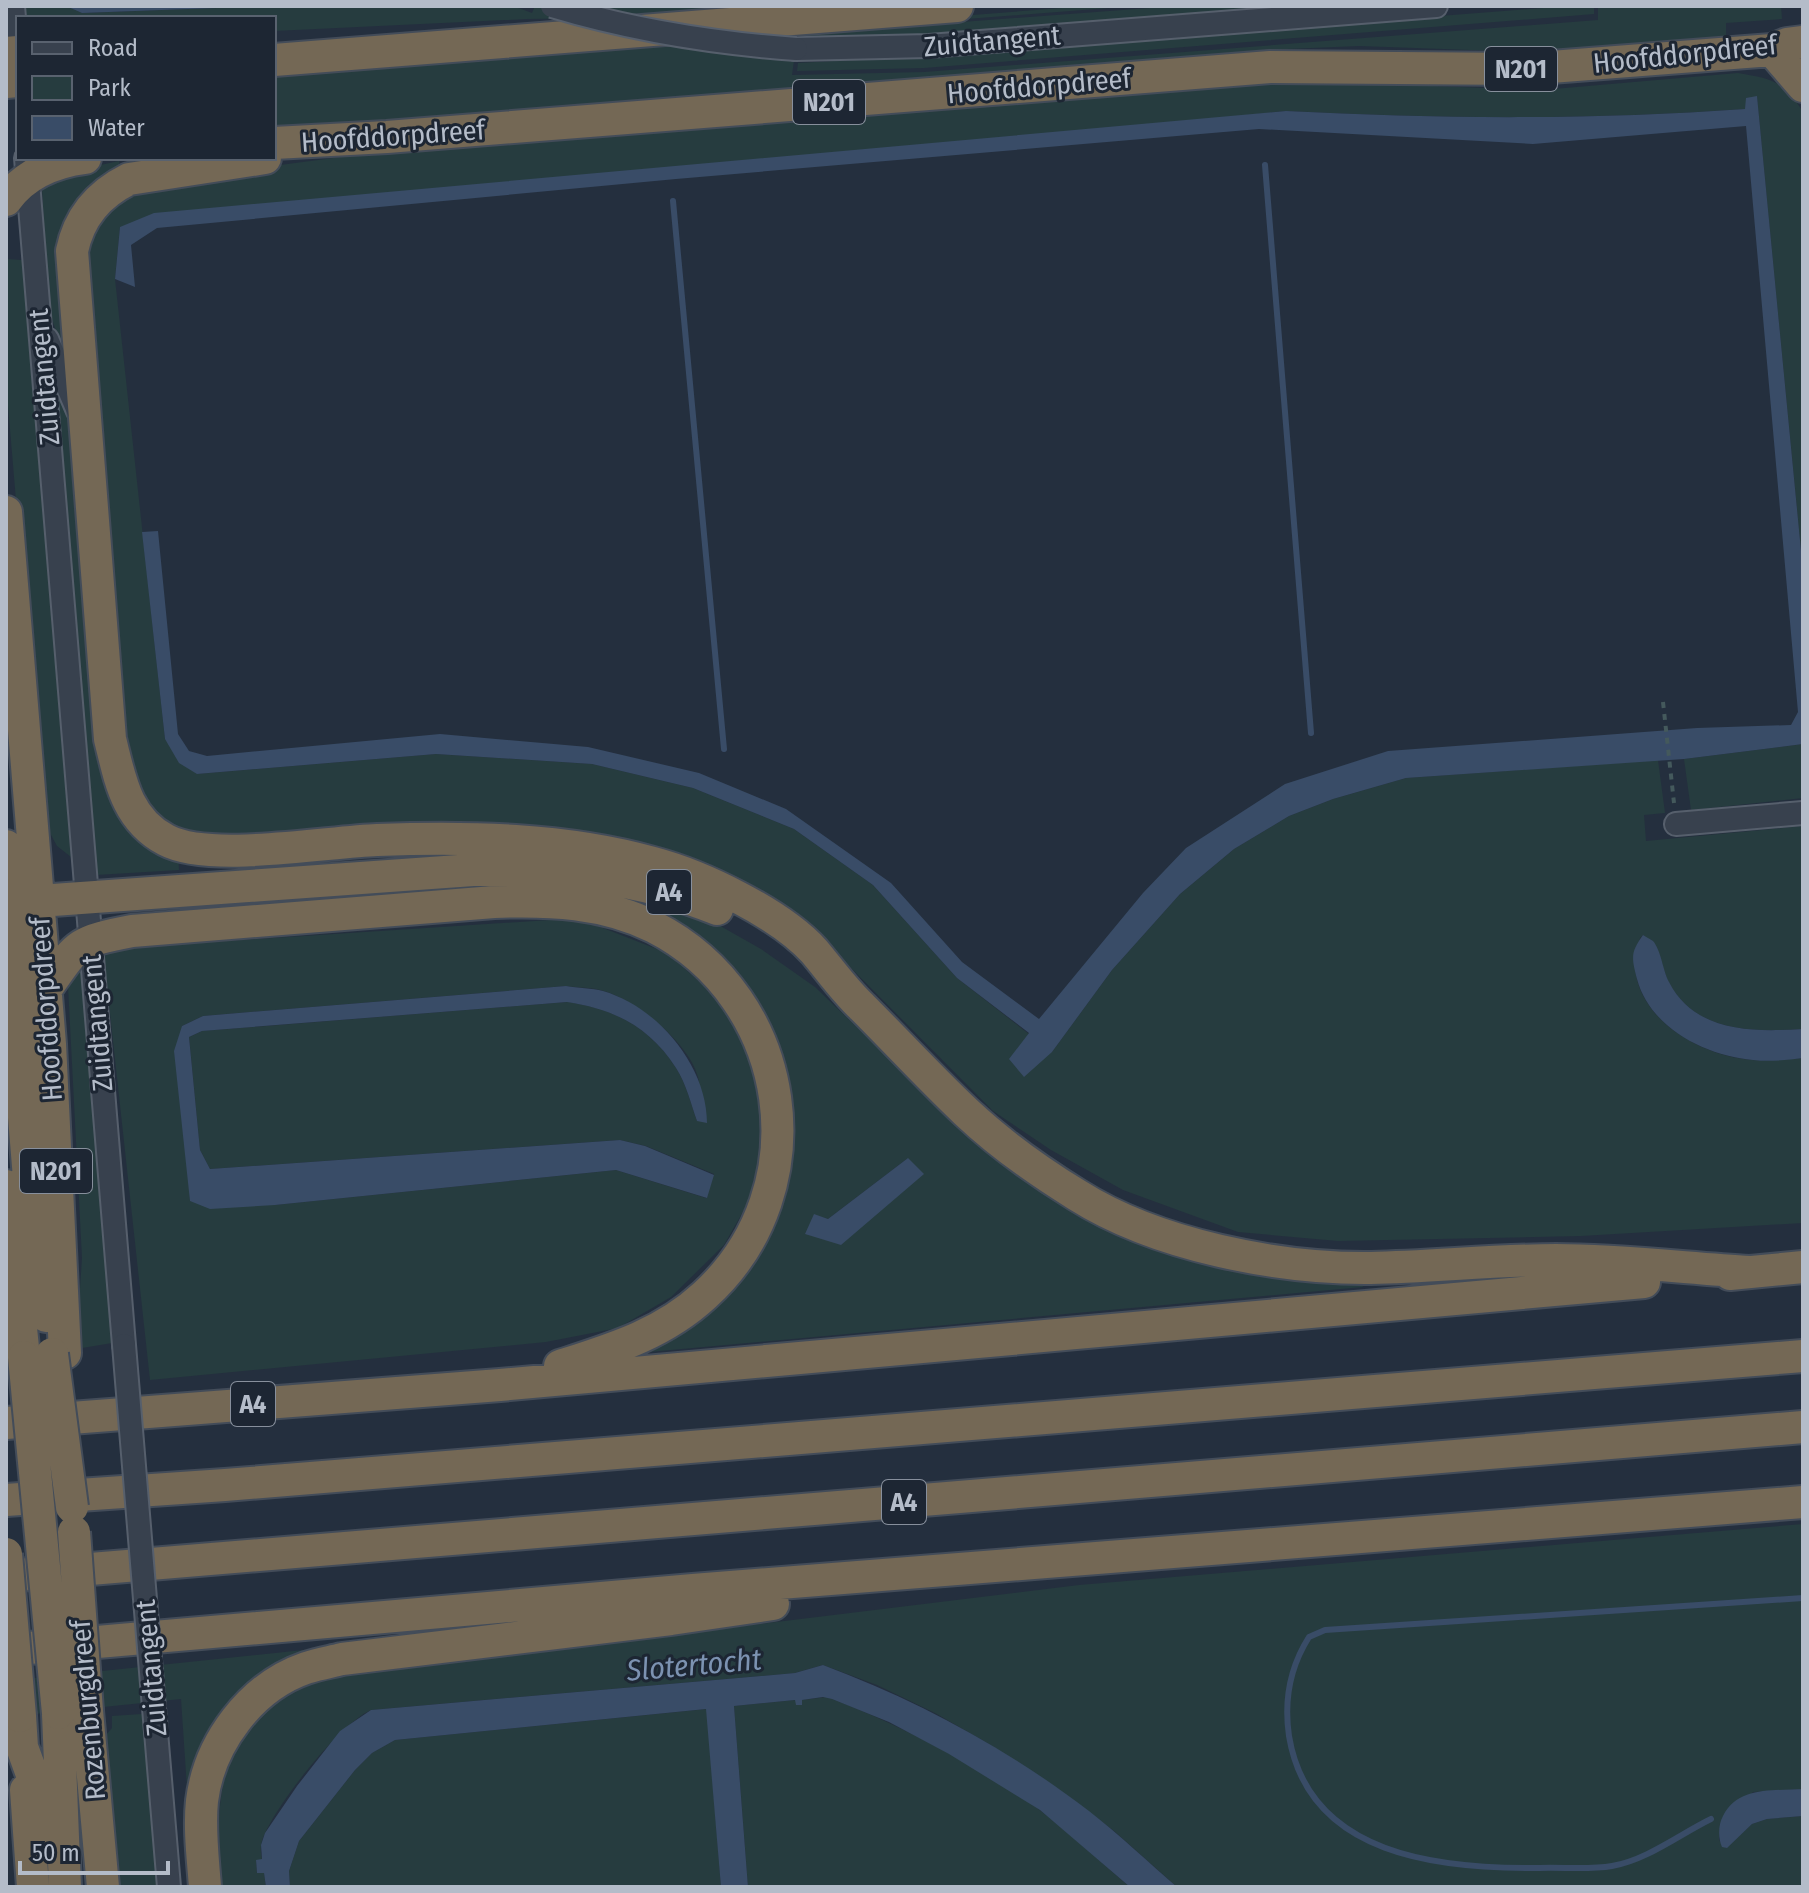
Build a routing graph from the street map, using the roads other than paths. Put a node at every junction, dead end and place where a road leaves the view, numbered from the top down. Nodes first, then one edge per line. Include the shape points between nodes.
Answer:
1 (13, 6) edge
2 (552, 6) edge
3 (957, 6) edge
4 (1436, 6) edge
5 (16, 34) edge
6 (1803, 42) edge
7 (1772, 50) junction
8 (276, 60) edge
9 (1803, 86) edge
10 (387, 137) junction
11 (276, 143) edge
12 (276, 156) edge
13 (76, 160) edge
14 (252, 160) edge
15 (20, 179) edge
16 (40, 321) junction
17 (84, 427) junction
18 (6, 512) edge
19 (1803, 813) edge
20 (1676, 824) road end
21 (6, 846) edge
22 (6, 896) edge
23 (87, 897) junction
24 (39, 901) junction
25 (90, 939) junction
26 (8, 952) edge
27 (841, 987) junction
28 (46, 989) junction
29 (6, 1186) edge
30 (1803, 1267) edge
31 (1750, 1272) junction
32 (47, 1355) junction
33 (1803, 1356) edge
34 (500, 1385) junction
35 (6, 1423) edge
36 (1803, 1427) edge
37 (6, 1500) edge
38 (1803, 1502) edge
39 (73, 1520) joint
40 (41, 1535) joint
41 (6, 1554) edge
42 (1069, 1560) junction
43 (6, 1576) edge
44 (6, 1650) edge
45 (72, 1712) junction
46 (21, 1732) junction
47 (64, 1874) edge
48 (33, 1887) edge
49 (103, 1887) edge
50 (169, 1887) edge
51 (205, 1887) edge

1 - 5 lane
2 - 4 lane, Zuidtangent, bridge via 683,38 796,49 929,46
3 - 8 highway
6 - 7 highway, Hoofddorpdreef / N201
7 - 9 highway
7 - 10 highway, Hoofddorpdreef / N201 via 1524,69 1270,67
10 - 11 highway, Hoofddorpdreef / N201
10 - 12 highway
13 - 15 highway
14 - 17 highway via 129,179 100,198 82,219 72,251
15 - 16 lane, Zuidtangent
16 - 17 lane
16 - 23 lane, Zuidtangent
17 - 27 highway, A4 via 110,739 125,797 134,813 163,839 210,852 451,839 599,850 708,883 812,949
18 - 24 highway, Hoofddorpdreef / N201
19 - 20 lane
21 - 24 highway
22 - 26 highway, Hoofddorpdreef
23 - 24 highway
23 - 25 lane, Zuidtangent
23 - 27 highway, A4 via 473,870 585,874 651,887 738,917
24 - 26 highway
24 - 28 highway, Hoofddorpdreef / N201
25 - 28 highway via 71,953
25 - 34 highway, A4 via 206,924 542,901 638,920 709,966 746,1013 774,1088 776,1167 752,1234 705,1295 652,1333
25 - 50 lane, Zuidtangent, bridge
26 - 32 highway, Hoofddorpdreef
27 - 31 highway, A4 via 968,1114 1021,1158 1082,1199 1193,1244 1272,1262 1366,1268 1557,1260
28 - 32 highway, Hoofddorpdreef / N201
29 - 32 highway, Hoofddorpdreef
30 - 31 highway, A4
31 - 34 highway, A4
32 - 39 highway, Hoofddorpdreef, bridge
32 - 40 highway, Hoofddorpdreef, bridge
33 - 37 highway
34 - 35 highway, A4
36 - 43 highway, A4
38 - 42 highway
39 - 45 highway, Rozenburgdreef, bridge
40 - 45 highway, Rozenburgdreef, bridge
41 - 46 highway, Rozenburgdreef, bridge
42 - 44 highway
42 - 51 highway via 306,1668 268,1689 243,1711 219,1746 202,1802
45 - 47 highway, Rozenburgdreef
45 - 49 highway, Rozenburgdreef
46 - 47 highway, Rozenburgdreef
46 - 48 highway

